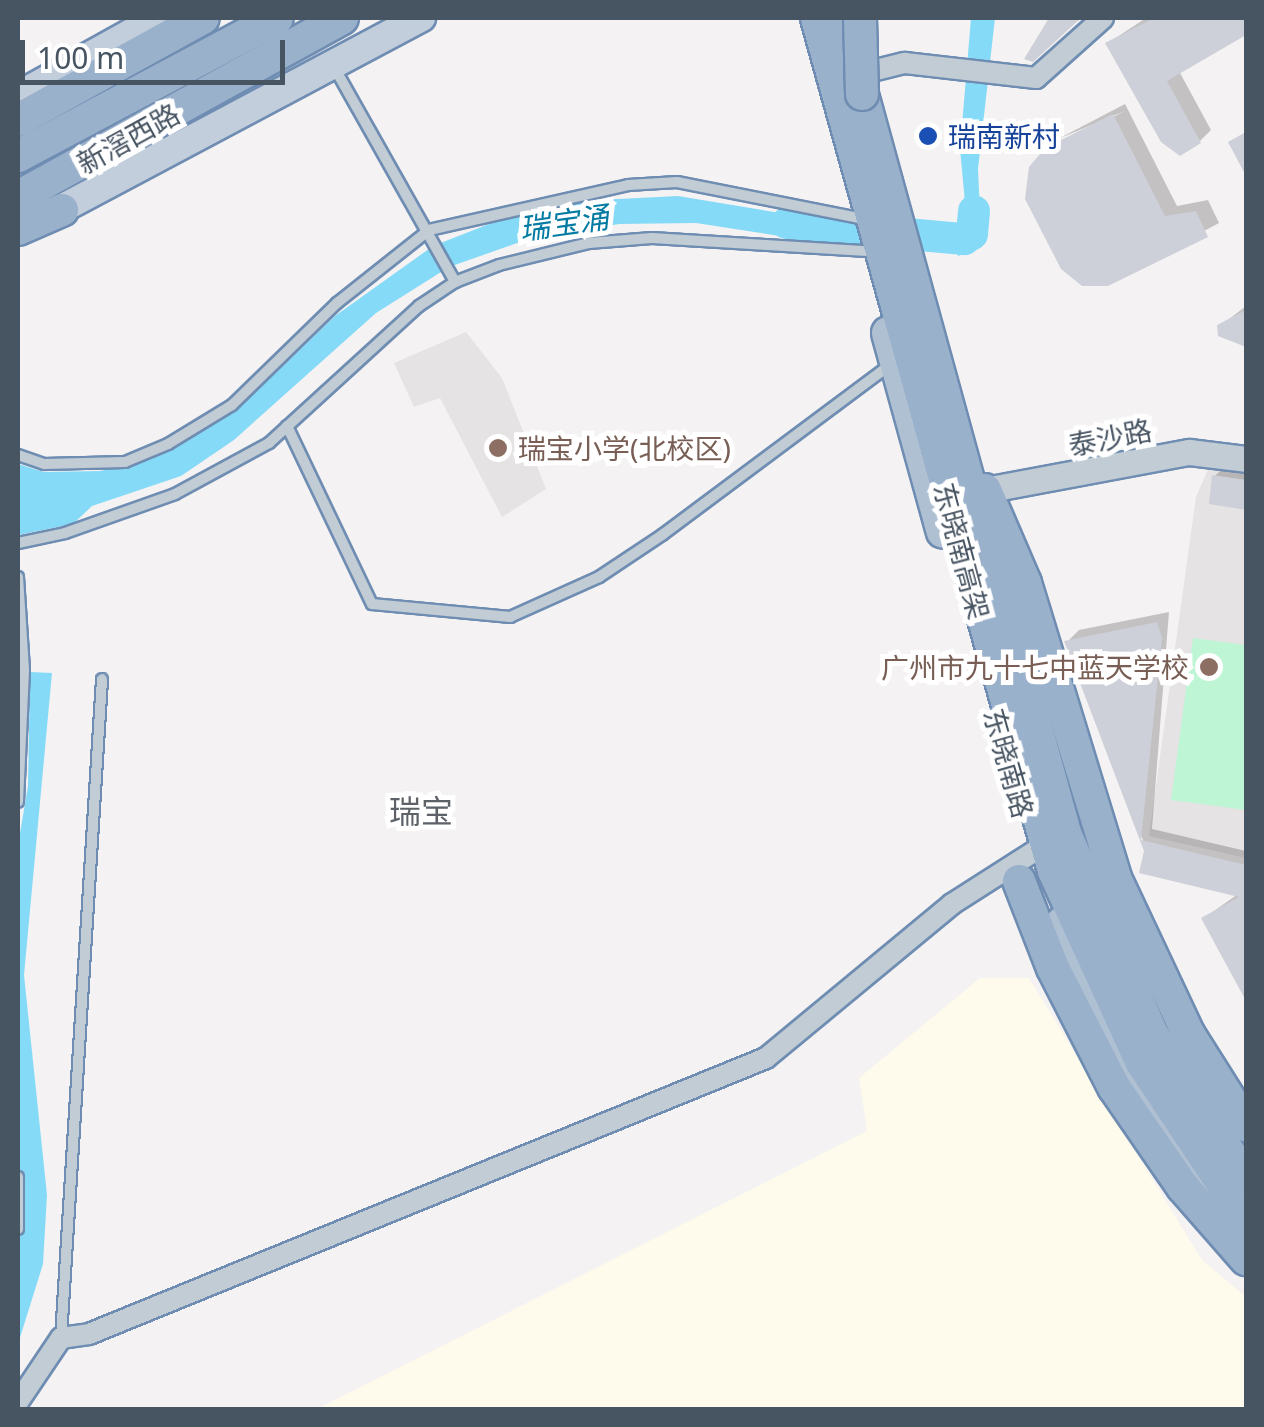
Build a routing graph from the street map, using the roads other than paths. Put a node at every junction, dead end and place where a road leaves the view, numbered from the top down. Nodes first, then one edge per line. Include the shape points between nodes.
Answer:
1 (158, 18) edge
2 (203, 18) edge
3 (277, 18) edge
4 (342, 18) edge
5 (422, 18) edge
6 (802, 18) edge
7 (817, 18) edge
8 (842, 18) edge
9 (859, 18) edge
10 (1103, 18) edge
11 (334, 66) junction
12 (867, 83) junction
13 (18, 96) edge
14 (18, 120) edge
15 (18, 156) edge
16 (18, 197) edge
17 (62, 210) joint
18 (858, 218) junction
19 (18, 230) edge
20 (429, 230) junction
21 (867, 251) junction
22 (455, 282) junction
23 (895, 360) junction
24 (287, 426) junction
25 (18, 455) edge
26 (1246, 459) edge
27 (985, 490) junction
28 (18, 542) edge
29 (18, 577) edge
30 (102, 679) dead end
31 (18, 802) edge
32 (1034, 851) junction
33 (1018, 882) dead end
34 (1246, 1125) edge
35 (1246, 1158) edge
36 (18, 1177) edge
37 (1246, 1179) edge
38 (1246, 1219) edge
39 (18, 1229) edge
40 (1246, 1236) edge
41 (1246, 1260) edge
42 (61, 1338) junction
43 (18, 1402) edge

1 - 13 main road
2 - 14 highway
3 - 15 highway, 新滘西路
4 - 16 highway, 新滘西路
5 - 11 main road
6 - 18 main road, 东晓南路
7 - 38 highway, 东晓南高架 via 1054,871 1142,1063
8 - 12 highway, 东晓南高架, bridge
9 - 12 highway, bridge
10 - 12 street via 1036,78 905,63
11 - 17 main road
11 - 20 lane
12 - 27 main road, 东晓南路
12 - 37 highway, 东晓南高架 via 1065,833 1152,1034
17 - 19 highway
18 - 20 lane via 677,182 608,189
18 - 21 main road, 东晓南路
20 - 22 lane
20 - 25 lane via 337,302 232,405 168,444 125,462 44,464
21 - 22 lane via 652,238 589,243
21 - 23 main road, 东晓南路
22 - 24 lane
23 - 24 lane via 662,535 598,577 510,617 372,604
23 - 32 main road, 东晓南路
24 - 28 lane via 175,494 65,534
26 - 27 street, 泰沙路 via 1189,452
27 - 34 highway via 1025,583 1102,844 1159,976
27 - 35 main road, 东晓南路 via 1099,886 1176,1047
29 - 31 lane via 24,670
30 - 42 lane
32 - 40 main road, 东晓南路 via 1128,1067 1179,1150
32 - 42 street via 952,904 766,1058 89,1334
33 - 41 highway via 1114,1088 1183,1188
36 - 39 lane
42 - 43 street

